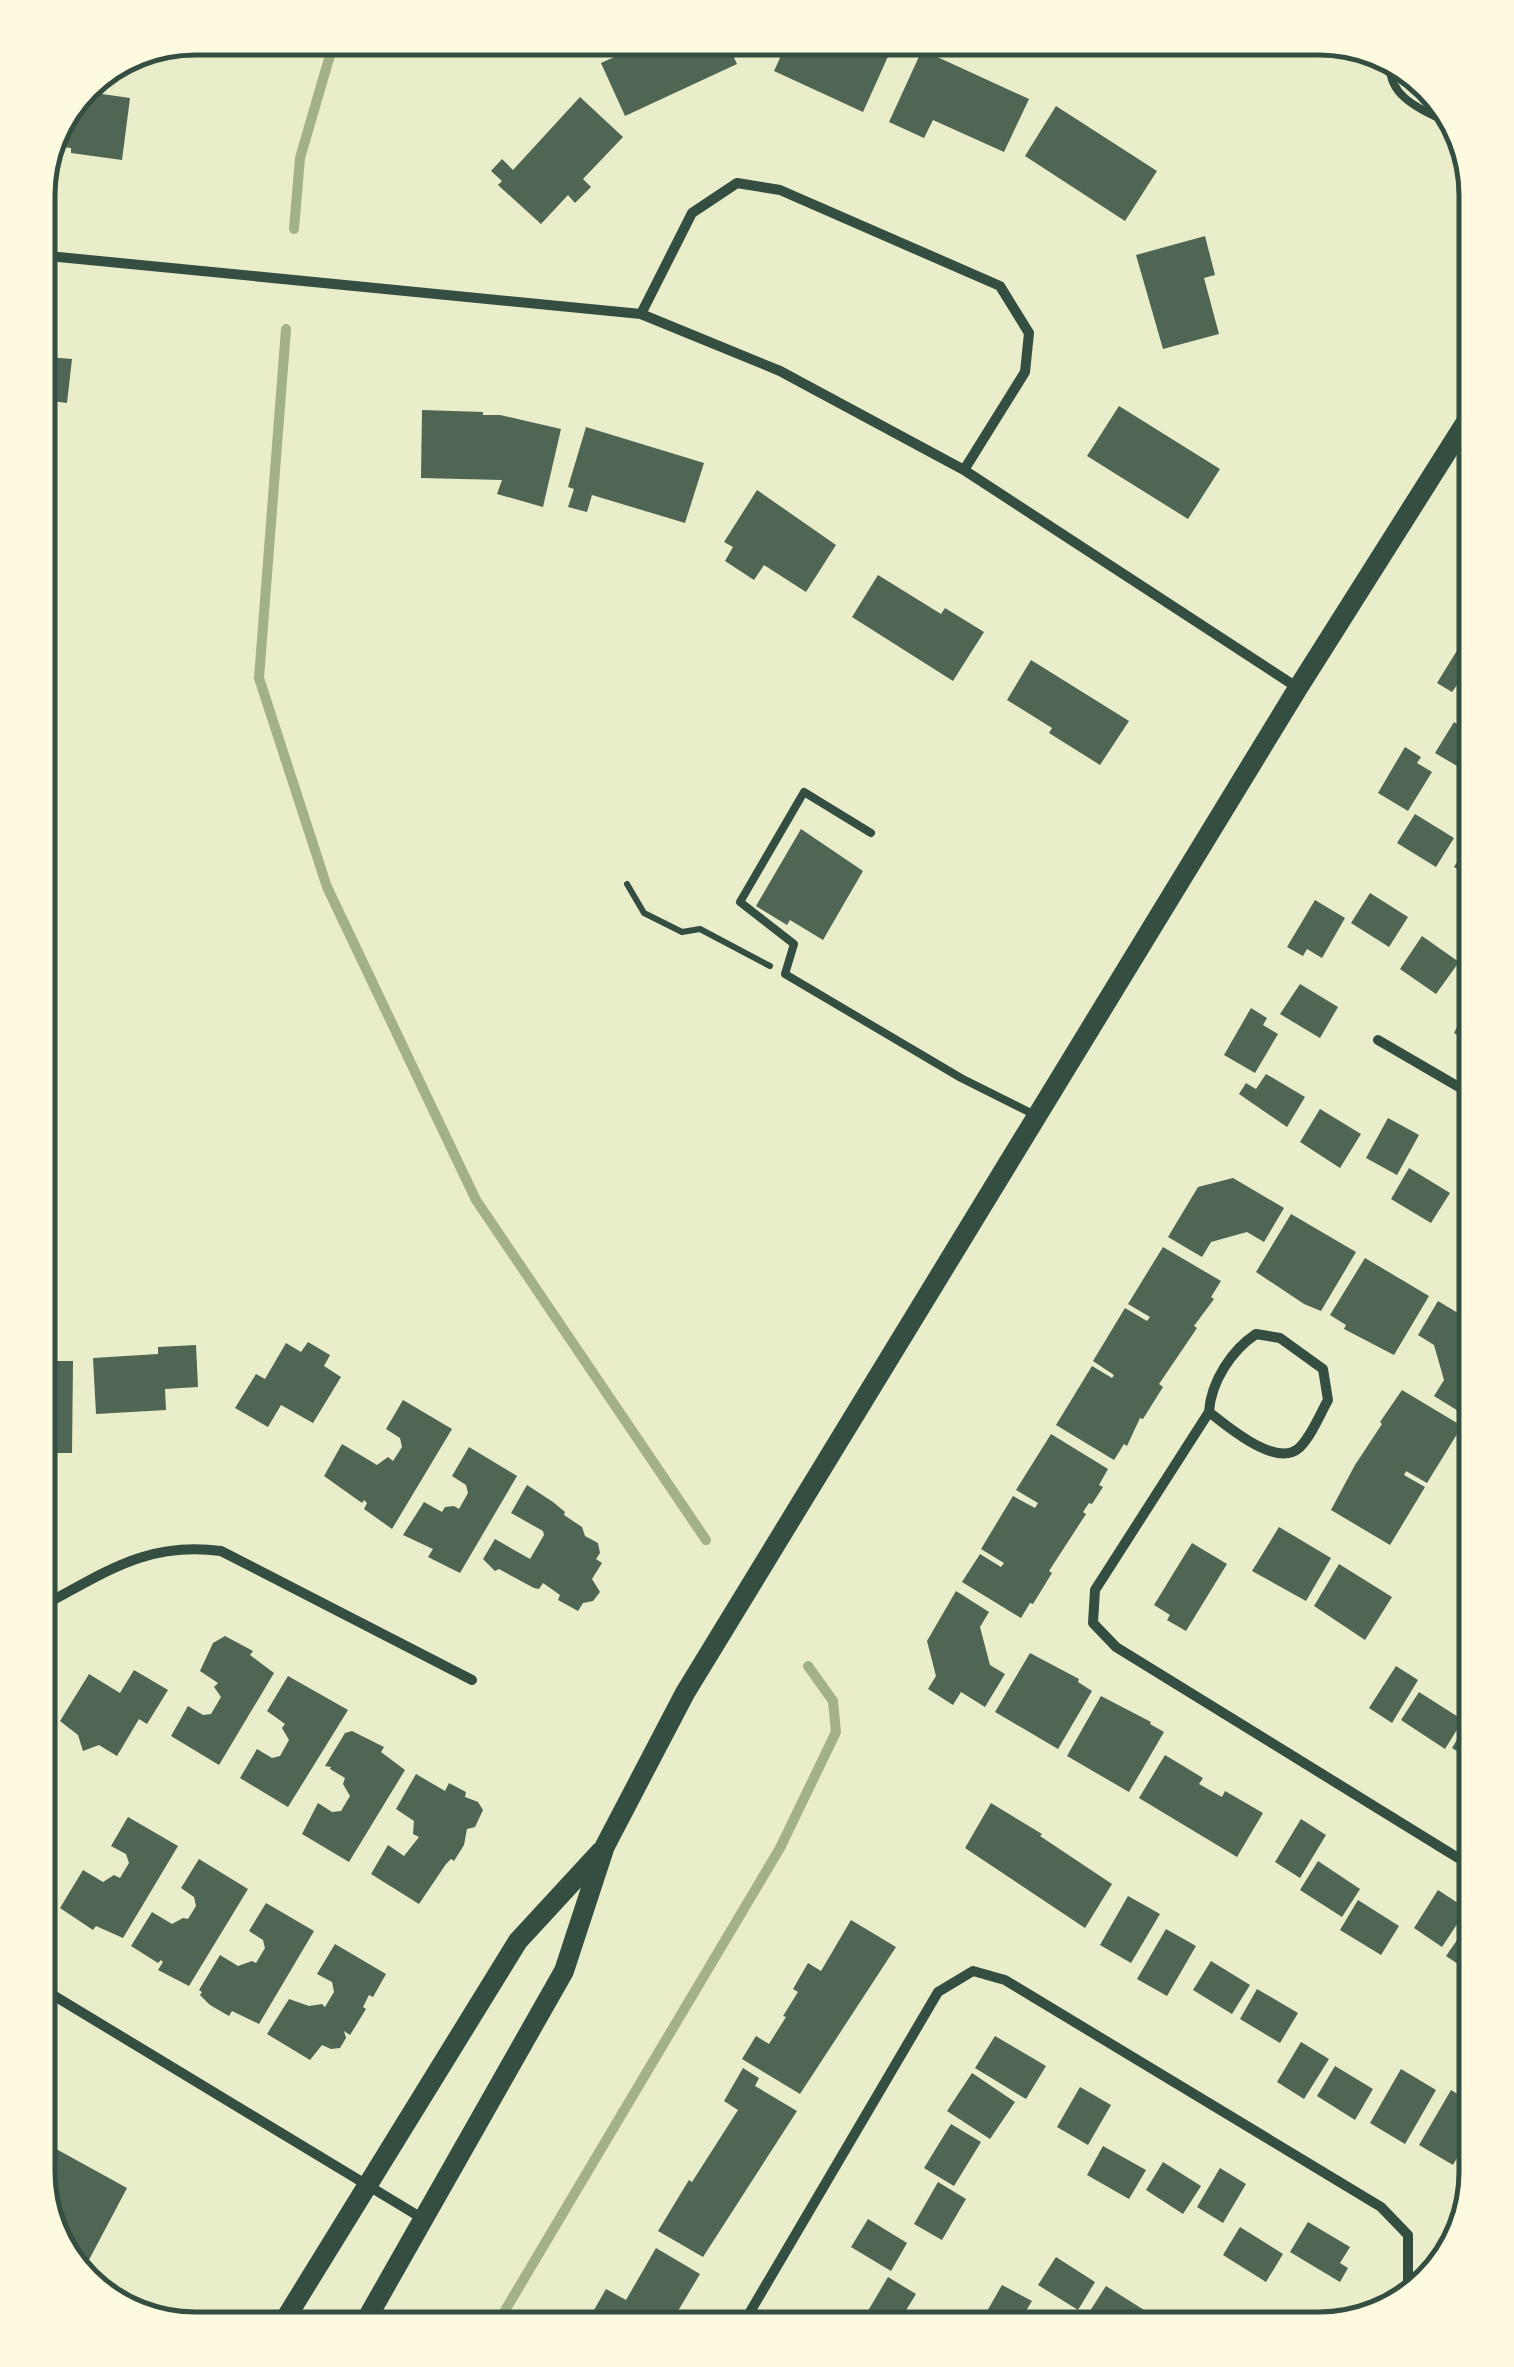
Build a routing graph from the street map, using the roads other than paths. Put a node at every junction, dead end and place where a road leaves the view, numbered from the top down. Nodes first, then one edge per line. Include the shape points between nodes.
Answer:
1 (1390, 75) edge
2 (1432, 113) edge
3 (55, 256) edge
4 (641, 314) junction
5 (1459, 433) edge
6 (964, 470) junction
7 (1298, 688) junction
8 (871, 832) dead end
9 (1378, 1040) dead end
10 (1459, 1087) edge
11 (1037, 1116) junction
12 (1210, 1412) junction
13 (55, 1599) edge
14 (472, 1680) dead end
15 (606, 1846) junction
16 (1459, 1859) edge
17 (55, 1996) edge
18 (367, 2186) junction
19 (425, 2220) junction
20 (1408, 2279) edge
21 (289, 2312) edge
22 (371, 2312) edge
23 (750, 2312) edge

1 - 2 lane via 1398,94
3 - 4 street
4 - 6 street via 780,371
4 - 6 street via 692,214 736,183 780,190 1000,286 1029,333 1025,372
5 - 7 main road
6 - 7 street
7 - 11 main road
8 - 11 lane via 804,792 740,902 794,944 785,974
9 - 10 street
11 - 15 main road via 685,1693
12 - 12 street via 1267,1452 1284,1454 1298,1448 1328,1400 1323,1369 1280,1338 1256,1334 1237,1346 1210,1397
12 - 16 street via 1095,1590 1093,1622 1116,1647
13 - 14 street via 141,1554 188,1547 222,1552
15 - 18 main road via 518,1941
15 - 19 main road via 564,1970
17 - 18 street
18 - 19 street
18 - 21 main road
19 - 22 main road
20 - 23 street via 1408,2235 1381,2207 1006,1980 973,1971 938,1992

